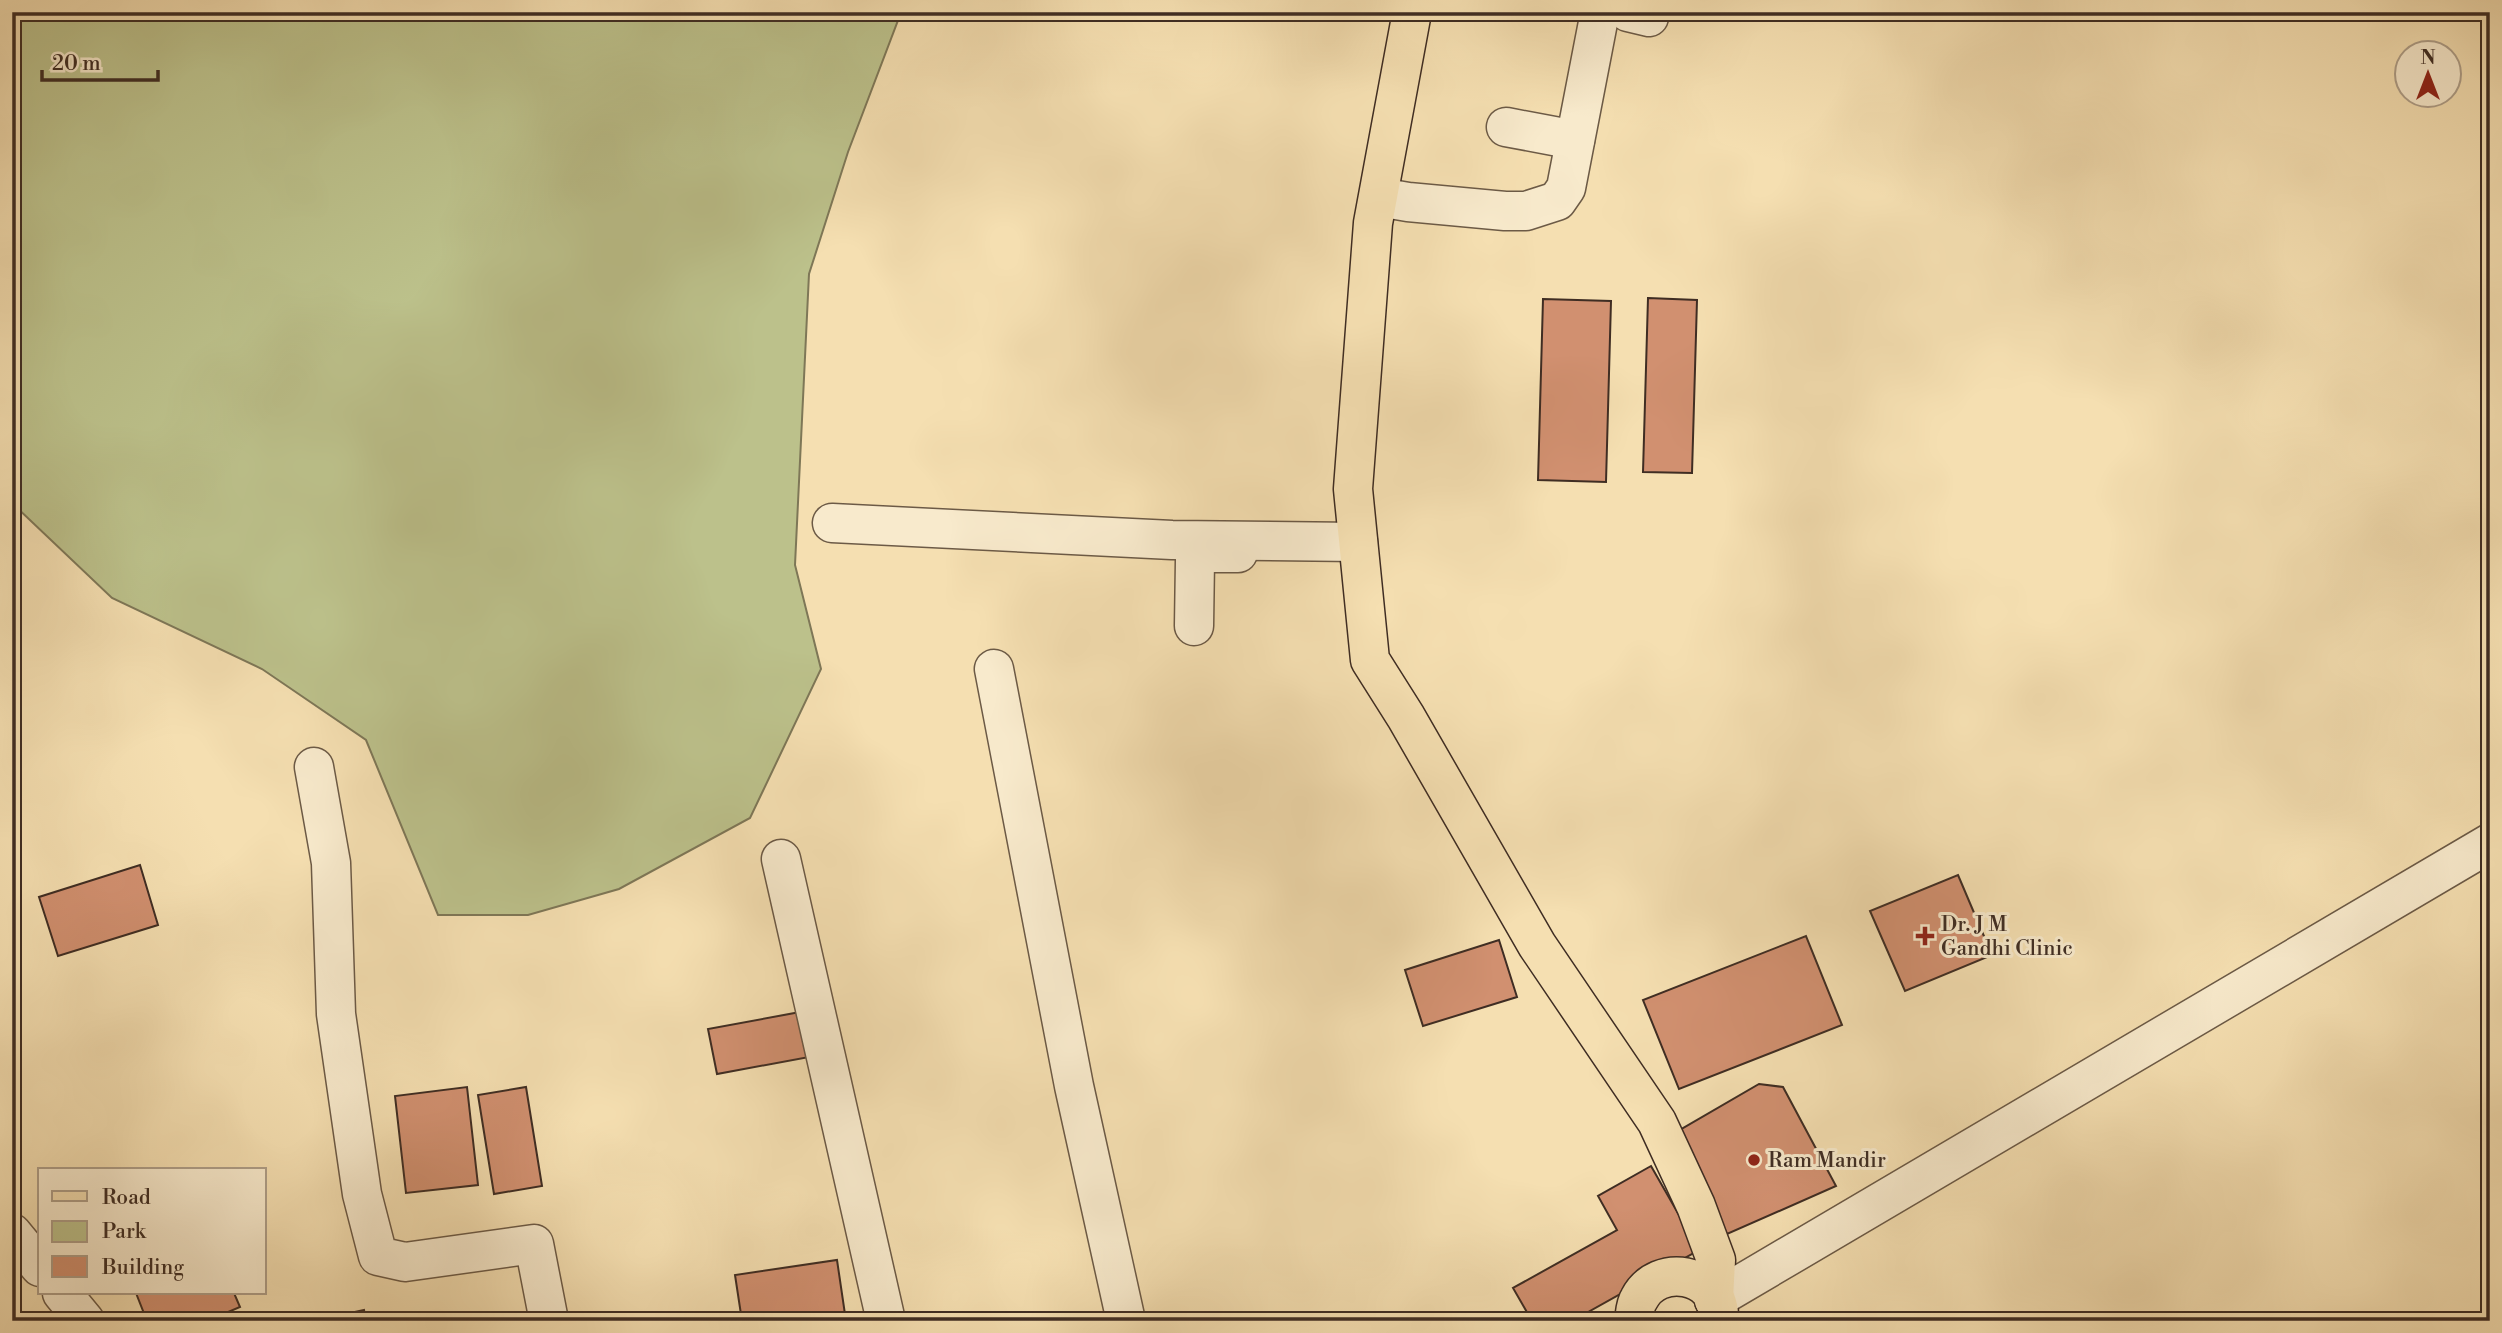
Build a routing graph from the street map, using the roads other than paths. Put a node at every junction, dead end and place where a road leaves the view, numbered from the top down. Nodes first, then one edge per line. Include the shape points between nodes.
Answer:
1 (1412, 12) edge
2 (1600, 12) edge
3 (1506, 127) dead end
4 (1575, 140) junction
5 (1379, 197) junction
6 (832, 523) dead end
7 (1359, 548) junction
8 (1194, 626) dead end
9 (994, 669) dead end
10 (314, 767) dead end
11 (2490, 842) edge
12 (781, 859) dead end
13 (12, 1233) edge
14 (38, 1265) edge
15 (63, 1294) edge
16 (1717, 1310) edge
17 (85, 1321) edge
18 (549, 1321) edge
19 (886, 1321) edge
20 (1126, 1321) edge
21 (1634, 1321) edge

1 - 5 main road
2 - 4 street
3 - 4 street
4 - 5 street via 1566,188 1557,201 1543,207 1505,211
5 - 7 main road via 1373,223 1353,489
6 - 7 street
7 - 8 street via 1203,553 1195,560
7 - 16 main road via 1370,660 1537,945 1657,1122 1716,1260
9 - 20 street via 1074,1086
10 - 18 street via 331,863 336,1014 362,1194 378,1256 405,1262 534,1244
11 - 16 street
12 - 19 street
13 - 14 street
15 - 17 street
16 - 21 main road via 1708,1289 1690,1278 1670,1276 1650,1284 1637,1301

